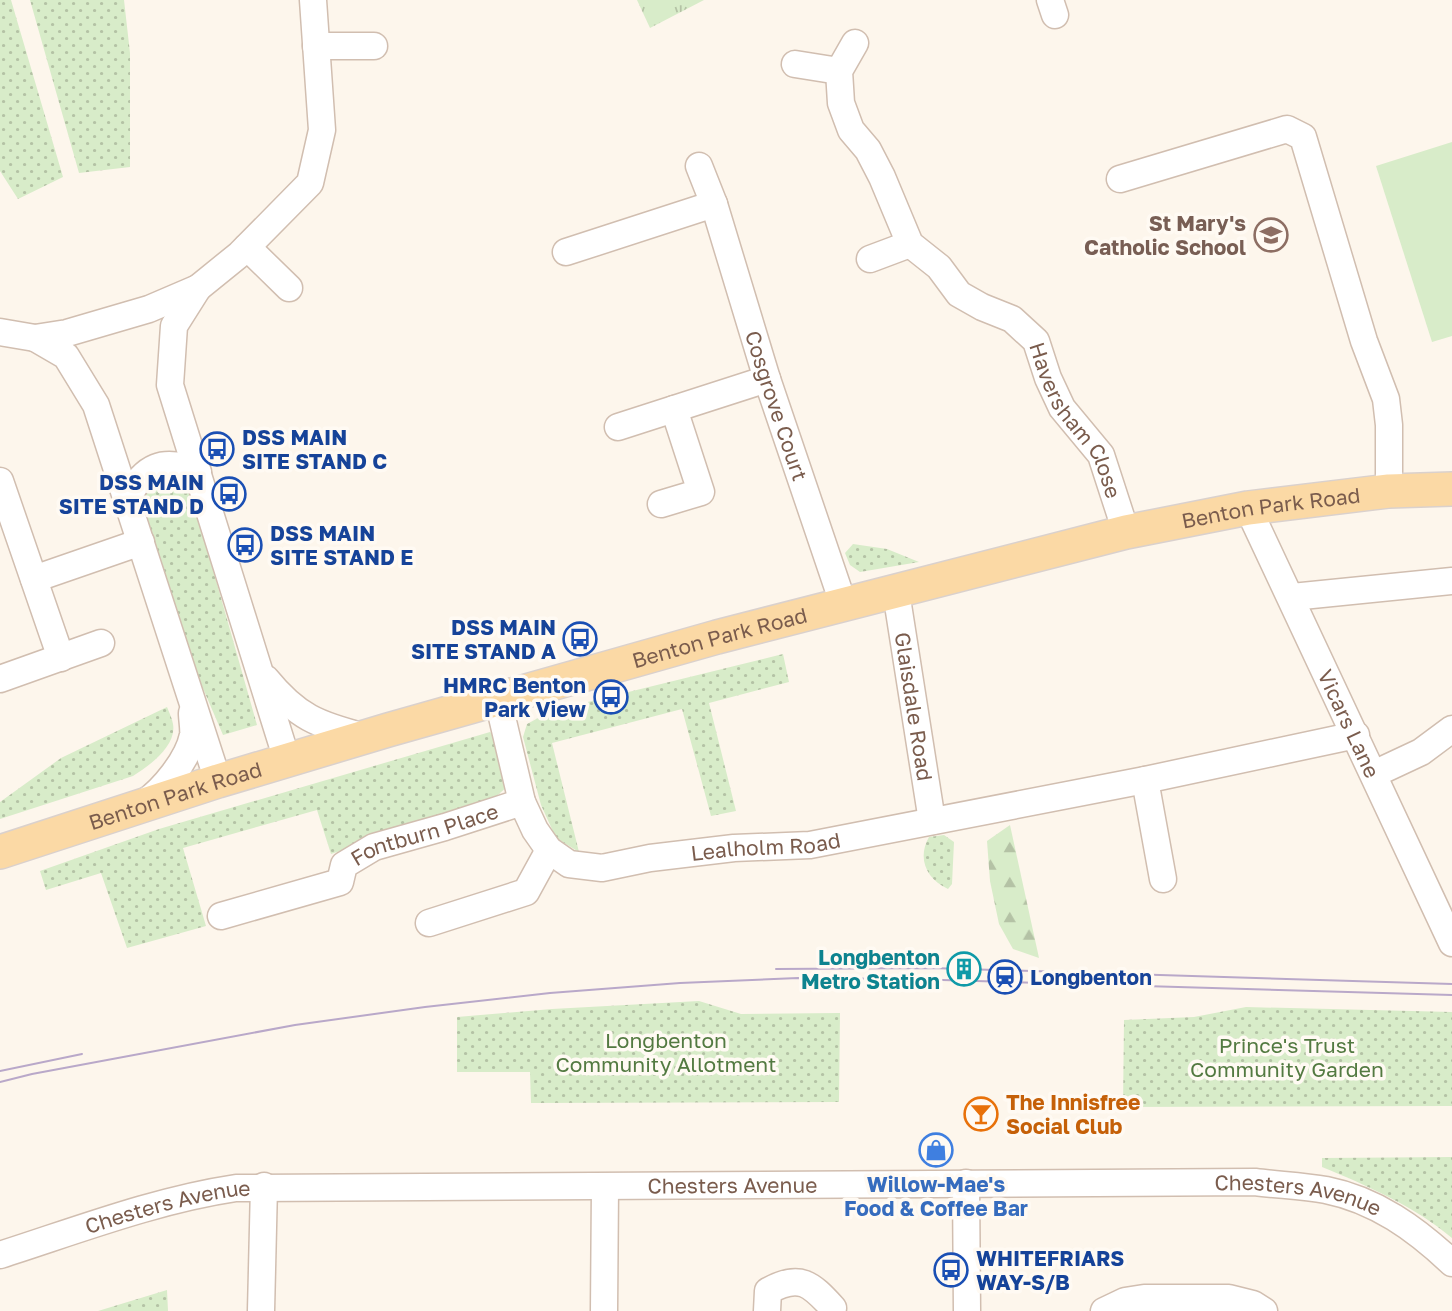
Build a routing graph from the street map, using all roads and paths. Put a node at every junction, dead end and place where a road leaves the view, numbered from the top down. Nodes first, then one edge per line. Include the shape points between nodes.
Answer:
1 (313, 0) edge
2 (855, 43) dead end
3 (316, 46) junction
4 (374, 46) dead end
5 (795, 64) dead end
6 (839, 71) junction
7 (699, 166) dead end
8 (1120, 179) dead end
9 (714, 204) junction
10 (910, 244) junction
11 (247, 247) junction
12 (566, 252) dead end
13 (870, 259) dead end
14 (198, 288) junction
15 (289, 288) dead end
16 (0, 332) edge
17 (35, 338) junction
18 (767, 379) junction
19 (674, 409) junction
20 (618, 427) dead end
21 (198, 472) junction
22 (0, 481) edge
23 (1452, 489) edge
24 (1390, 491) junction
25 (127, 499) junction
26 (661, 504) dead end
27 (1248, 508) junction
28 (1126, 532) junction
29 (141, 542) junction
30 (34, 579) junction
31 (1452, 581) edge
32 (896, 592) junction
33 (1292, 597) junction
34 (844, 606) junction
35 (101, 643) dead end
36 (61, 657) junction
37 (261, 672) junction
38 (0, 680) edge
39 (191, 695) junction
40 (498, 700) junction
41 (1452, 729) edge
42 (1356, 735) junction
43 (365, 737) junction
44 (287, 761) junction
45 (1374, 774) junction
46 (219, 780) junction
47 (1144, 780) junction
48 (522, 802) junction
49 (139, 806) junction
50 (932, 821) junction
51 (549, 850) junction
52 (0, 852) edge
53 (1163, 879) dead end
54 (221, 916) dead end
55 (429, 923) dead end
56 (1451, 940) edge
57 (967, 1183) junction
58 (264, 1186) junction
59 (604, 1187) junction
60 (0, 1255) edge
61 (1452, 1263) edge
62 (833, 1308) dead end
63 (261, 1311) edge
64 (604, 1311) edge
65 (767, 1311) edge
66 (967, 1311) edge
67 (1104, 1311) edge
68 (1265, 1311) edge

1 - 3 street
2 - 6 street
3 - 4 street
3 - 11 street via 322,130 310,183
5 - 6 street
6 - 10 street, Haversham Close via 841,103 851,131 868,150
7 - 9 street, Cosgrove Court
8 - 24 street via 1287,129 1303,137 1386,399
9 - 12 street
9 - 18 street, Cosgrove Court
10 - 13 street
10 - 28 street, Haversham Close via 939,267 959,294 1012,319 1036,341 1062,408 1101,455
11 - 14 street
11 - 15 street
14 - 17 street via 149,309
14 - 21 street via 174,326 170,385
16 - 17 street
17 - 25 street via 66,356 96,405
18 - 19 street
18 - 34 street, Cosgrove Court
19 - 20 street
19 - 26 street via 701,492
21 - 25 street via 181,465 155,466 135,484
21 - 37 street
22 - 30 street
23 - 24 main road, Benton Park Road
24 - 27 main road, Benton Park Road
25 - 29 street
27 - 28 main road, Benton Park Road
27 - 33 street, Vicars Lane
28 - 32 main road, Benton Park Road
29 - 30 street
29 - 39 street
30 - 36 street
31 - 33 street
32 - 34 main road, Benton Park Road
32 - 50 street, Glaisdale Road
33 - 42 street, Vicars Lane
34 - 40 main road, Benton Park Road
35 - 36 street
36 - 38 street
37 - 43 street via 306,718
37 - 44 street
39 - 46 street
39 - 49 street via 193,736 180,764 160,792
40 - 43 main road, Benton Park Road
40 - 48 street
41 - 45 street via 1421,752
42 - 45 street, Vicars Lane
42 - 47 street, Lealholm Road
43 - 44 main road, Benton Park Road
44 - 46 main road, Benton Park Road
45 - 56 street, Vicars Lane
46 - 49 main road, Benton Park Road
47 - 50 street, Lealholm Road
47 - 53 street
48 - 51 street
48 - 54 street, Fontburn Place via 374,847 344,865 340,883
49 - 52 main road, Benton Park Road
50 - 51 street, Lealholm Road via 810,845 734,848 602,868 569,864
51 - 55 street via 526,892
57 - 59 street, Chesters Avenue
57 - 61 street, Chesters Avenue via 1255,1182 1327,1190 1383,1210 1427,1239
57 - 66 street
58 - 59 street, Chesters Avenue
58 - 60 street, Chesters Avenue via 202,1193
58 - 63 street
59 - 64 street
62 - 65 street via 812,1285 794,1282 768,1291
67 - 68 street via 1144,1298 1229,1297

